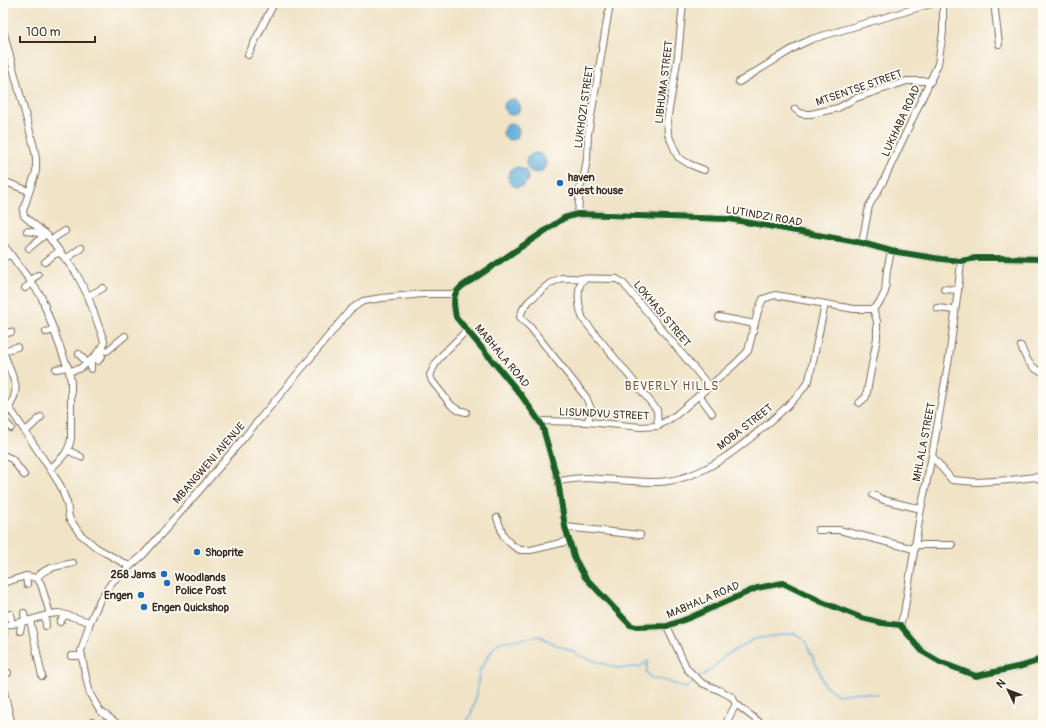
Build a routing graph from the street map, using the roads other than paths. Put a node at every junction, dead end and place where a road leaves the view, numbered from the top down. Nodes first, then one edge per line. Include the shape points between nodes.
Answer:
1 (274, 3) edge
2 (610, 3) edge
3 (683, 3) edge
4 (934, 3) edge
5 (943, 3) edge
6 (994, 3) edge
7 (3, 30) edge
8 (999, 44) dead end
9 (248, 55) dead end
10 (931, 81) junction
11 (739, 82) dead end
12 (795, 109) dead end
13 (704, 170) dead end
14 (3, 181) edge
15 (29, 191) junction
16 (578, 214) junction
17 (27, 231) dead end
18 (65, 231) dead end
19 (45, 233) junction
20 (51, 240) junction
21 (862, 243) junction
22 (4, 247) edge
23 (29, 248) dead end
24 (81, 248) dead end
25 (891, 251) junction
26 (61, 252) junction
27 (11, 256) junction
28 (3, 257) edge
29 (66, 259) junction
30 (1043, 259) edge
31 (961, 261) junction
32 (45, 262) dead end
33 (38, 275) dead end
34 (29, 279) junction
35 (584, 279) junction
36 (20, 280) dead end
37 (25, 288) dead end
38 (103, 288) dead end
39 (944, 289) dead end
40 (958, 290) junction
41 (455, 294) junction
42 (88, 296) junction
43 (825, 304) junction
44 (937, 308) dead end
45 (873, 309) junction
46 (956, 310) junction
47 (720, 317) dead end
48 (755, 324) junction
49 (54, 330) junction
50 (467, 330) junction
51 (11, 332) dead end
52 (46, 332) dead end
53 (3, 334) edge
54 (125, 336) dead end
55 (1021, 346) dead end
56 (18, 349) dead end
57 (99, 351) junction
58 (79, 354) dead end
59 (98, 361) dead end
60 (89, 364) junction
61 (56, 369) dead end
62 (69, 369) junction
63 (1043, 372) edge
64 (709, 386) junction
65 (699, 395) junction
66 (3, 402) edge
67 (859, 403) dead end
68 (9, 407) junction
69 (466, 412) dead end
70 (712, 413) dead end
71 (41, 417) dead end
72 (3, 420) edge
73 (539, 421) junction
74 (588, 422) junction
75 (658, 426) junction
76 (11, 428) dead end
77 (24, 432) junction
78 (68, 450) junction
79 (3, 455) edge
80 (932, 456) junction
81 (81, 457) dead end
82 (50, 469) junction
83 (24, 475) dead end
84 (558, 481) junction
85 (1043, 481) edge
86 (873, 495) dead end
87 (921, 508) junction
88 (497, 518) dead end
89 (565, 527) junction
90 (818, 530) dead end
91 (640, 535) dead end
92 (569, 540) junction
93 (952, 545) dead end
94 (914, 547) junction
95 (50, 561) dead end
96 (73, 563) dead end
97 (129, 566) junction
98 (51, 568) junction
99 (26, 576) junction
100 (37, 578) junction
101 (3, 583) edge
102 (27, 584) dead end
103 (24, 613) dead end
104 (10, 614) dead end
105 (48, 615) junction
106 (65, 615) junction
107 (26, 621) junction
108 (60, 622) dead end
109 (90, 622) junction
110 (12, 624) junction
111 (900, 625) junction
112 (3, 626) edge
113 (46, 626) dead end
114 (668, 626) junction
115 (20, 631) dead end
116 (4, 635) dead end
117 (1043, 655) edge
118 (71, 656) dead end
119 (82, 656) junction
120 (40, 672) dead end
121 (3, 688) edge
122 (736, 704) junction
123 (12, 725) edge
124 (119, 725) edge
125 (725, 725) edge
126 (764, 725) edge

1 - 9 street
2 - 16 street, LUKHOZI STREET via 588,134 587,159 580,188
3 - 13 street, LIBHUMA STREET via 678,56 667,121 668,134 678,157
4 - 11 street via 812,39
5 - 10 street, LUKHABA ROAD via 943,32 938,64
6 - 8 street
7 - 15 street via 36,158 36,171
10 - 12 street, MTSENTSE STREET via 907,81 856,98 838,108 811,114 800,113
10 - 21 street, LUKHABA ROAD via 869,206
14 - 15 street
15 - 19 street via 24,216
16 - 21 street, LUTINDZI ROAD via 729,219
16 - 41 street, LUTINDZI ROAD via 564,218 459,287
17 - 19 street
18 - 20 street
19 - 20 street
19 - 23 street
20 - 26 street
21 - 25 street, LUTINDZI ROAD
22 - 27 street
24 - 29 street
25 - 31 street, LUTINDZI ROAD
25 - 45 street via 885,292
26 - 29 street
26 - 32 street
27 - 28 street
27 - 34 street
29 - 42 street
30 - 31 street, LUTINDZI ROAD via 976,258
31 - 40 street, MHLALA STREET
33 - 34 street
34 - 36 street
34 - 37 street
34 - 49 street via 41,296
35 - 64 street, LOKHASI STREET via 617,279 623,283
35 - 74 street, LOKHASI STREET via 561,278 549,284 529,301 520,317 586,397 591,409
35 - 75 street via 579,287 579,305 583,319 657,410
38 - 42 street
39 - 40 street
40 - 46 street, MHLALA STREET
41 - 50 street, MABHALA ROAD via 453,303 456,317
41 - 97 street, MBANGWENI AVENUE via 382,298 363,301 350,310 199,490 143,554
42 - 57 street via 104,341
43 - 45 street, LISUNDVU STREET
43 - 48 street, LISUNDVU STREET via 775,295 763,299
43 - 84 street, MOBA STREET via 809,380 805,387 793,401 736,450 701,471 668,481 583,478
44 - 46 street
45 - 67 street via 877,321 877,338 866,397
46 - 80 street, MHLALA STREET
47 - 48 street
48 - 64 street, LISUNDVU STREET via 748,351
49 - 52 street
49 - 62 street via 57,347
50 - 69 street via 437,361 430,374 432,381 451,404
50 - 73 street, MABHALA ROAD via 521,395
51 - 53 street
54 - 57 street via 107,351
55 - 63 street via 1028,361 1038,371
56 - 68 street via 3,352 16,389
57 - 59 street via 102,356
57 - 60 street
58 - 60 street
60 - 62 street
61 - 62 street
62 - 78 street via 71,438
64 - 65 street, LISUNDVU STREET
65 - 70 street
65 - 75 street, LISUNDVU STREET via 676,415
66 - 68 street
68 - 72 street
68 - 77 street
71 - 77 street
72 - 76 street
73 - 74 street, LISUNDVU STREET
73 - 84 street, MABHALA ROAD
74 - 75 street, LISUNDVU STREET
77 - 82 street
78 - 81 street
78 - 82 street
79 - 83 street via 12,459
80 - 85 street via 952,480 984,482 1036,477
80 - 87 street, MHLALA STREET
82 - 97 street via 67,503 69,518 80,534 97,548
84 - 89 street, MABHALA ROAD
86 - 87 street
87 - 94 street, MHLALA STREET
88 - 92 street via 504,538 520,550 531,550
89 - 91 street
89 - 92 street, MABHALA ROAD
90 - 94 street via 839,530
92 - 114 street, MABHALA ROAD via 575,559 585,577 630,625
93 - 94 street
94 - 111 street, MHLALA STREET
95 - 98 street
96 - 98 street
97 - 109 street, MBANGWENI AVENUE via 112,582
98 - 100 street via 40,573
99 - 100 street
99 - 101 street
99 - 102 street
100 - 105 street via 41,584 42,598
103 - 107 street
104 - 110 street
105 - 106 street
105 - 107 street
105 - 113 street
106 - 108 street
106 - 109 street
107 - 110 street
107 - 115 street
107 - 120 street
109 - 119 street, MBANGWENI AVENUE via 81,651
110 - 112 street
111 - 114 street, MABHALA ROAD via 862,618 783,583 757,588
111 - 117 street via 923,652 940,662 976,676 1035,662
112 - 116 street
114 - 122 street via 687,670 702,683 732,697
118 - 119 street
119 - 124 street, MBANGWENI AVENUE via 90,694 100,710
121 - 123 street
122 - 125 street
122 - 126 street

